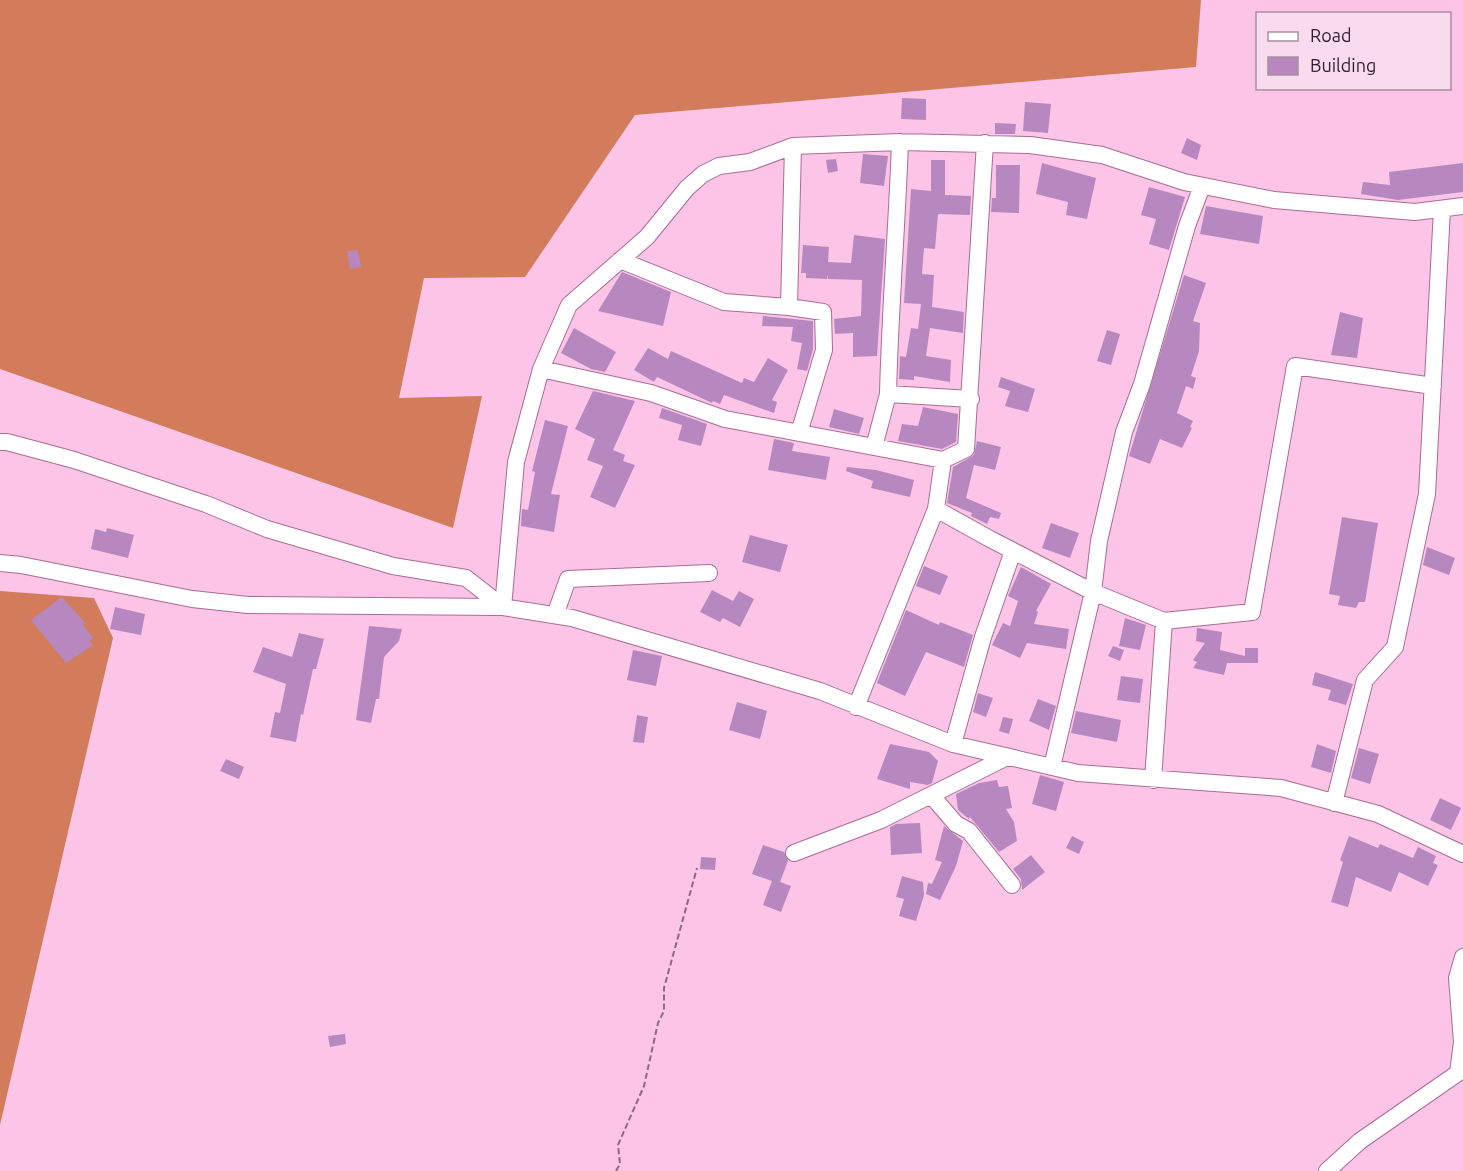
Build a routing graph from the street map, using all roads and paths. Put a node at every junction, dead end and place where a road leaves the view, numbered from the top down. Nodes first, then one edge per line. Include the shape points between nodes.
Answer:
1 (900, 142) junction
2 (985, 143) junction
3 (793, 147) junction
4 (1202, 186) junction
5 (1463, 206) edge
6 (1442, 209) junction
7 (620, 260) junction
8 (789, 307) junction
9 (542, 369) junction
10 (1433, 386) junction
11 (888, 394) junction
12 (971, 399) junction
13 (799, 433) junction
14 (2, 440) edge
15 (874, 447) junction
16 (943, 460) junction
17 (936, 509) junction
18 (1012, 551) junction
19 (0, 563) edge
20 (710, 573) dead end
21 (1093, 592) junction
22 (503, 607) junction
23 (555, 615) junction
24 (1164, 621) junction
25 (856, 707) junction
26 (953, 744) junction
27 (1007, 757) junction
28 (1052, 767) junction
29 (1153, 780) junction
30 (932, 795) junction
31 (1334, 803) junction
32 (794, 853) dead end
33 (1463, 854) edge
34 (697, 868) dead end
35 (1012, 885) dead end
36 (1463, 957) edge
37 (616, 1171) edge
38 (1327, 1171) edge

1 - 2 street
1 - 3 street
1 - 11 street
2 - 4 street via 1102,155
2 - 12 street
3 - 7 street via 750,162 719,166 703,174 647,237
3 - 8 street
4 - 6 street via 1274,200 1415,212
4 - 21 street via 1124,432 1099,541
5 - 6 street
6 - 10 street
7 - 8 street via 724,302
7 - 9 street via 569,305
8 - 13 street via 823,312 824,350
9 - 13 street via 651,393 725,419
9 - 22 street via 516,462
10 - 24 street via 1295,366 1252,612
10 - 31 street via 1427,494 1395,647 1365,680
11 - 12 street
11 - 15 street
12 - 16 street via 966,449
13 - 15 street
14 - 22 street via 151,486 267,529 393,566 466,578
15 - 16 street
16 - 17 street
17 - 18 street
17 - 25 street
18 - 21 street
18 - 26 street
19 - 22 street via 192,599 248,605
20 - 23 street via 568,579
21 - 24 street
21 - 28 street
22 - 23 street
23 - 25 street via 820,691
24 - 29 street
25 - 26 street
26 - 27 street
27 - 28 street
27 - 30 street
28 - 29 street
29 - 31 street via 1281,788
30 - 32 street via 881,820
30 - 35 street via 956,824 969,831
31 - 33 street via 1378,814
34 - 37 path via 664,988 664,1011 644,1086 618,1145 621,1164
36 - 38 street via 1457,978 1461,1042 1458,1073 1360,1141

